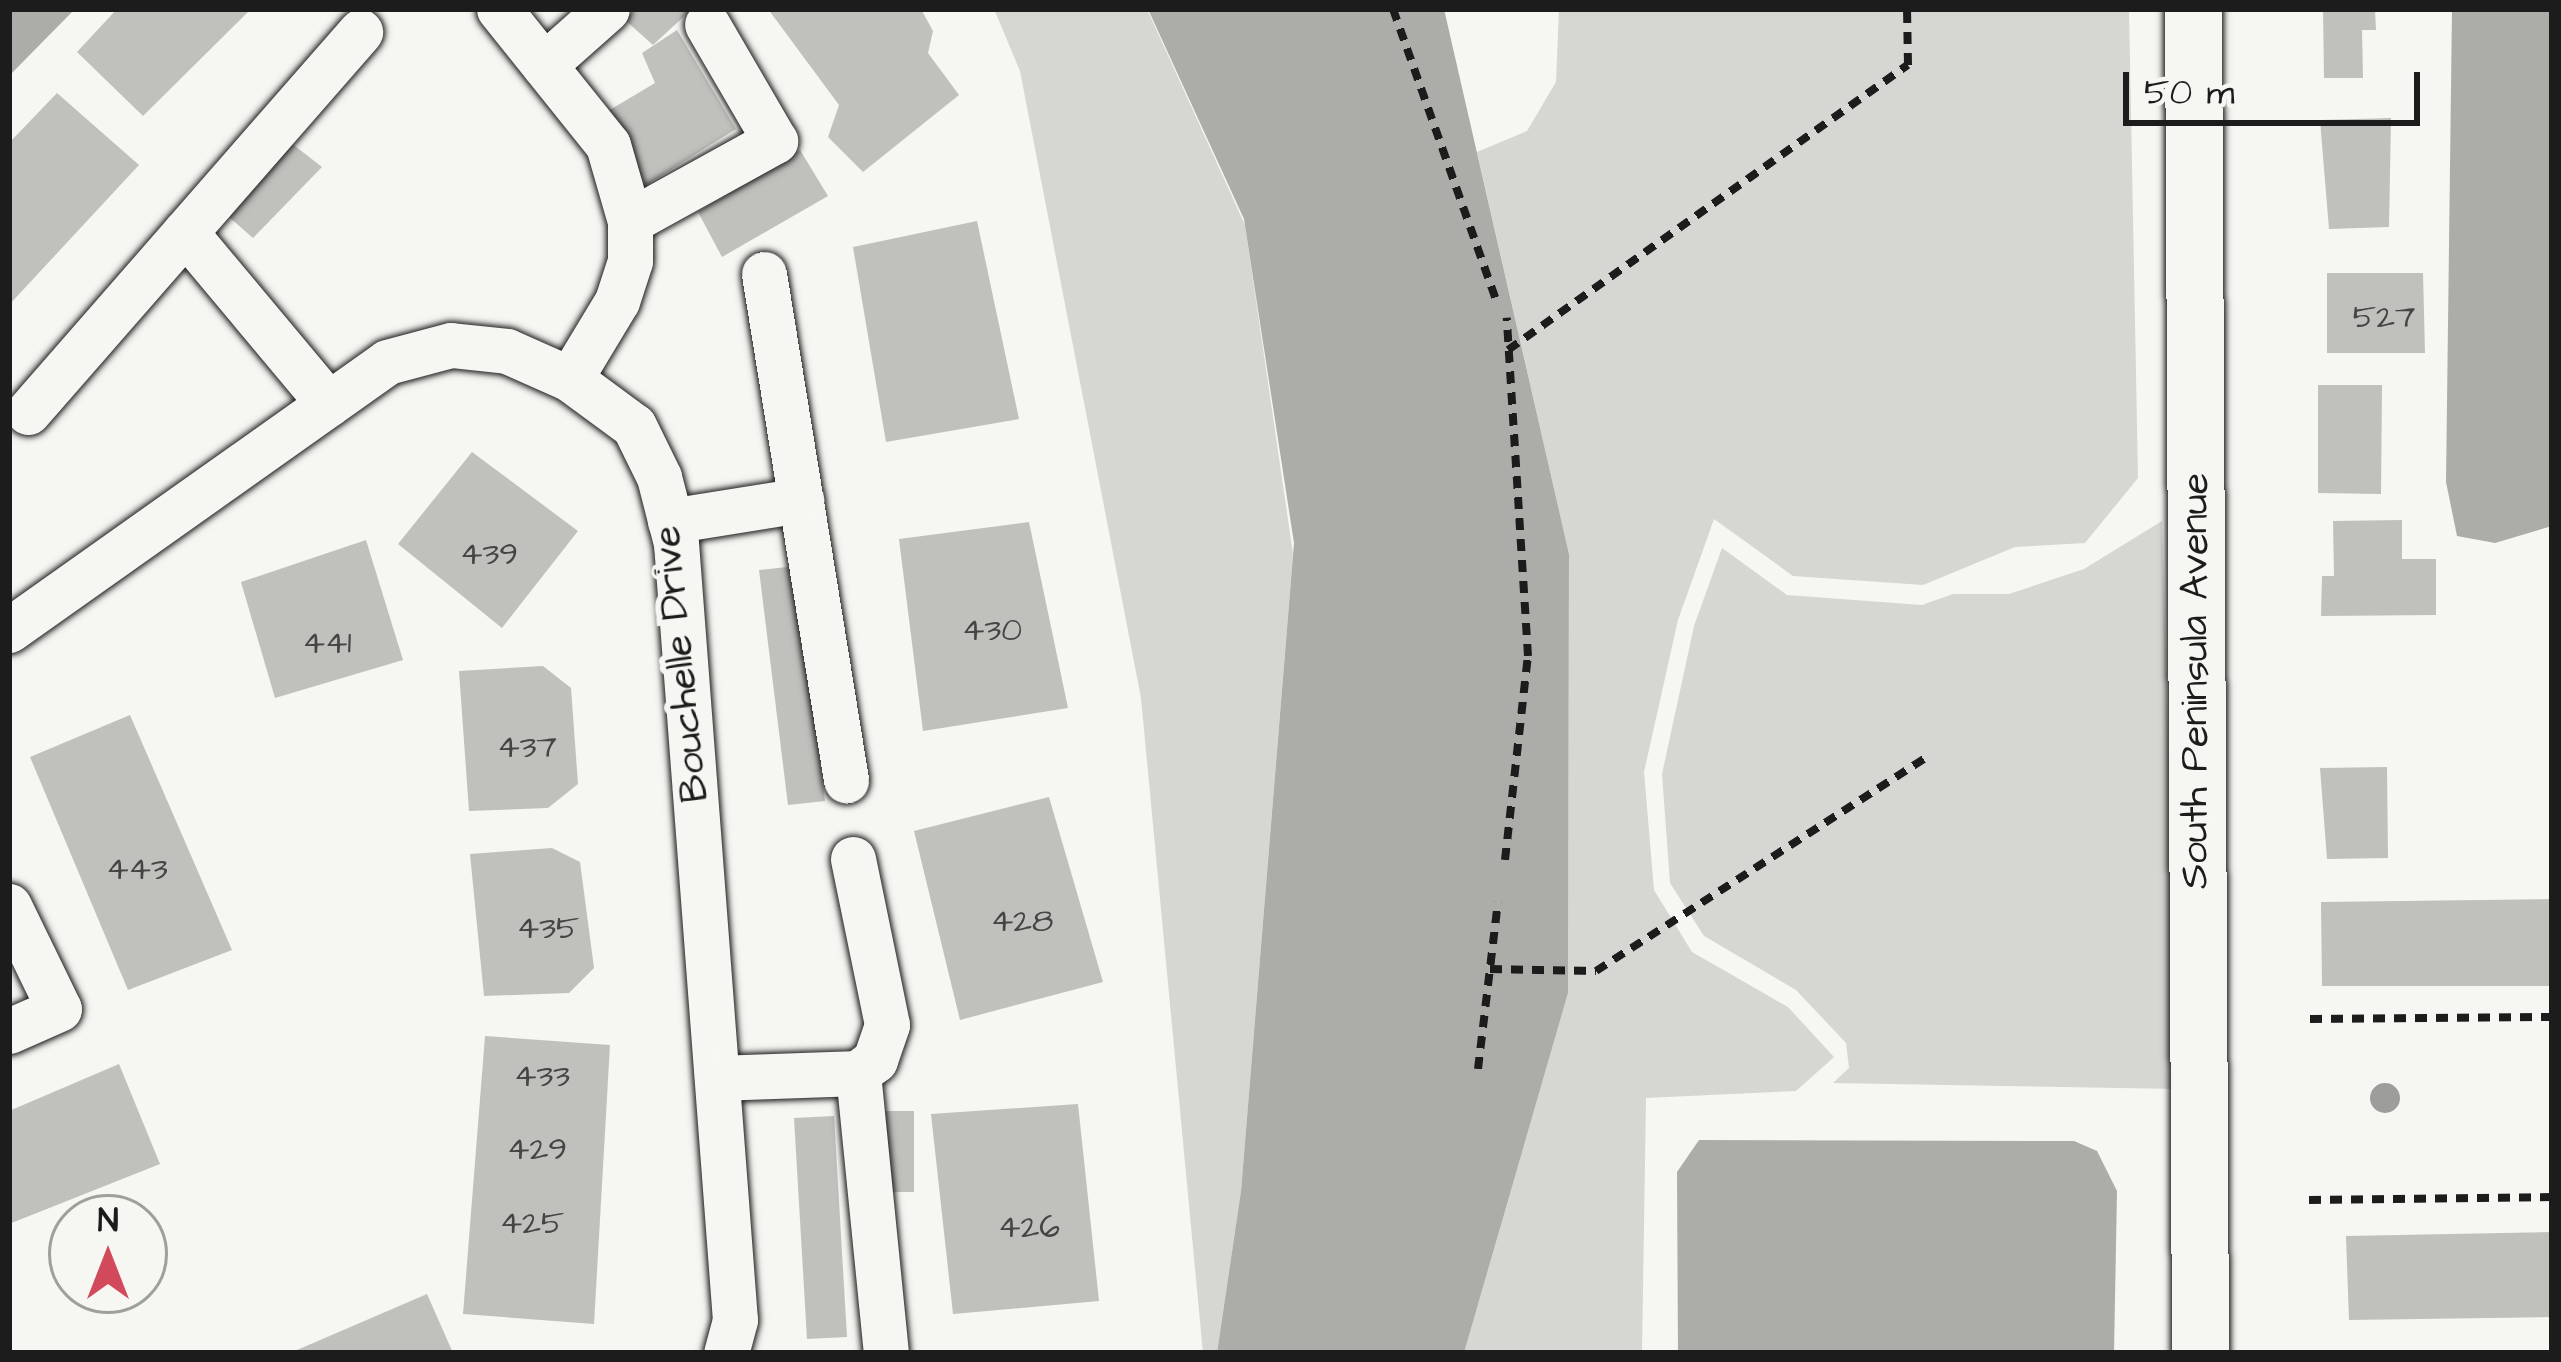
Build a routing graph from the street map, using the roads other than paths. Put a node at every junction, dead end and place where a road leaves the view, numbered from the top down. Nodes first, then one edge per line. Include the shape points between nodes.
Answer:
1 (500, 9) edge
2 (607, 9) edge
3 (2193, 9) edge
4 (707, 24) dead end
5 (360, 32) dead end
6 (544, 65) junction
7 (629, 221) junction
8 (185, 232) junction
9 (764, 274) dead end
10 (570, 379) junction
11 (329, 404) junction
12 (28, 412) dead end
13 (801, 500) junction
14 (670, 521) junction
15 (9, 629) edge
16 (846, 780) dead end
17 (853, 859) dead end
18 (9, 906) edge
19 (9, 1031) edge
20 (858, 1073) junction
21 (717, 1078) junction
22 (726, 1353) edge
23 (886, 1353) edge
24 (2200, 1353) edge

1 - 6 street
2 - 6 street
3 - 24 main road, South Peninsula Avenue
4 - 7 street via 775,141
5 - 8 street
6 - 7 street via 608,145
7 - 10 street via 617,302
8 - 11 street
8 - 12 street
9 - 13 street
10 - 11 street, Bouchelle Drive via 507,351 451,345 387,362
10 - 14 street, Bouchelle Drive via 634,426
11 - 15 street, Bouchelle Drive
13 - 14 street
13 - 16 street
14 - 21 street, Bouchelle Drive
17 - 20 street via 887,1025 874,1060
18 - 19 street via 59,1009
20 - 21 street
20 - 23 street
21 - 22 street, Bouchelle Drive via 735,1320

